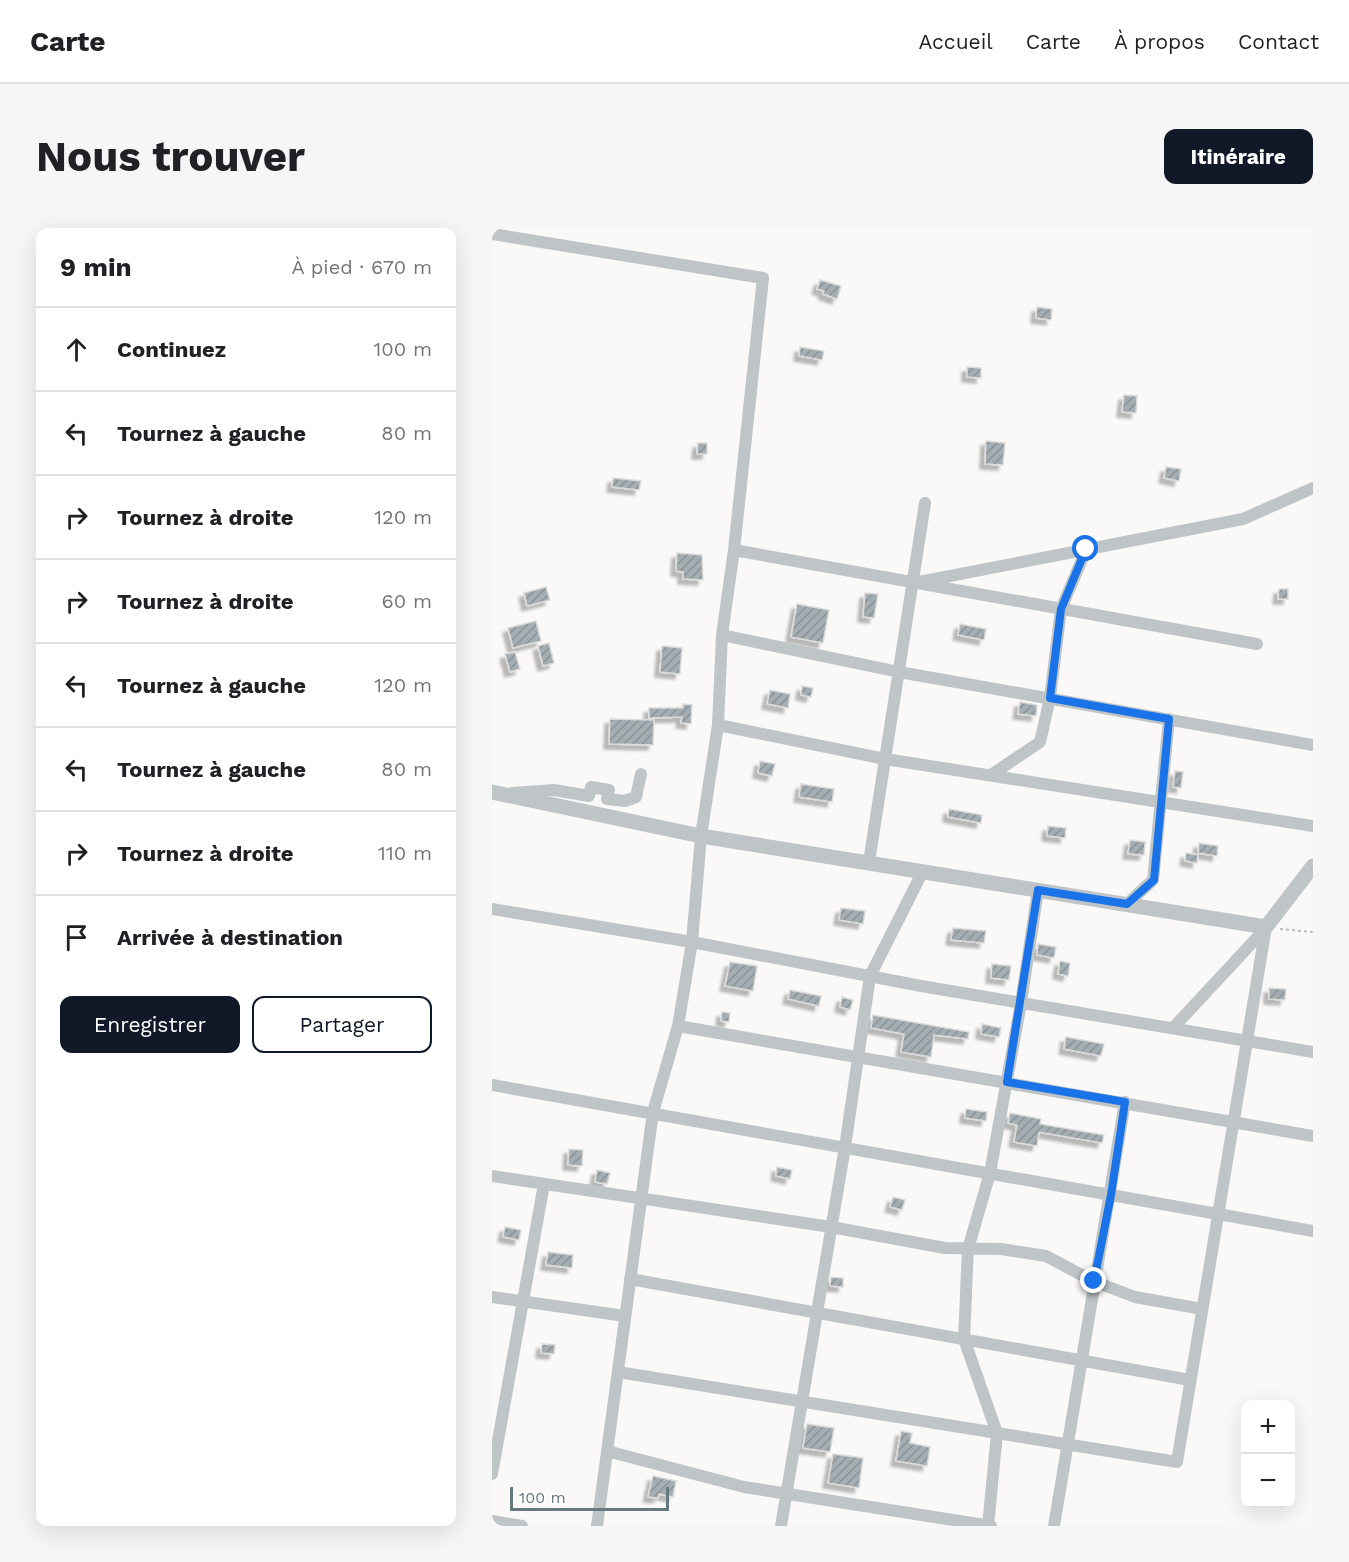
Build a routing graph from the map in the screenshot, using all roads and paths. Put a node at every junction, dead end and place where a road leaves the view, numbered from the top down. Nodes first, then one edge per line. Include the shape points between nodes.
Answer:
1 (492, 234) edge
2 (1313, 488) edge
3 (924, 504) dead end
4 (1086, 549) junction
5 (734, 550) junction
6 (912, 583) junction
7 (1061, 609) junction
8 (722, 635) junction
9 (1257, 644) dead end
10 (899, 672) junction
11 (1050, 698) junction
12 (1169, 719) junction
13 (718, 725) junction
14 (1313, 745) edge
15 (885, 759) junction
16 (640, 774) dead end
17 (991, 775) junction
18 (496, 793) edge
19 (1162, 802) junction
20 (1313, 826) edge
21 (701, 836) junction
22 (869, 862) junction
23 (1313, 866) edge
24 (924, 871) junction
25 (1038, 890) junction
26 (1127, 904) junction
27 (492, 909) edge
28 (1266, 927) junction
29 (1313, 932) edge
30 (692, 942) junction
31 (870, 976) junction
32 (1021, 1003) junction
33 (678, 1026) junction
34 (1173, 1028) junction
35 (1247, 1041) junction
36 (1313, 1052) edge
37 (858, 1057) junction
38 (1007, 1082) junction
39 (492, 1085) edge
40 (1125, 1102) junction
41 (653, 1112) junction
42 (1234, 1120) junction
43 (1313, 1136) edge
44 (845, 1147) junction
45 (990, 1173) junction
46 (492, 1176) edge
47 (544, 1184) junction
48 (1111, 1195) junction
49 (641, 1200) junction
50 (1218, 1215) junction
51 (831, 1227) junction
52 (1313, 1231) edge
53 (968, 1249) junction
54 (630, 1280) junction
55 (1094, 1281) junction
56 (492, 1297) edge
57 (524, 1302) junction
58 (1202, 1309) junction
59 (817, 1313) junction
60 (625, 1316) junction
61 (964, 1339) junction
62 (1081, 1360) junction
63 (618, 1372) junction
64 (1190, 1380) junction
65 (802, 1401) junction
66 (997, 1433) junction
67 (1067, 1444) junction
68 (608, 1451) junction
69 (492, 1474) edge
70 (787, 1492) junction
71 (492, 1521) edge
72 (522, 1526) edge
73 (597, 1526) edge
74 (781, 1526) edge
75 (989, 1526) edge
76 (1054, 1526) edge

1 - 5 street via 763,278
2 - 4 street via 1243,519
3 - 6 street
4 - 6 street
4 - 7 street
5 - 6 street
5 - 8 street
6 - 7 street
6 - 10 street
7 - 9 street
7 - 11 street
8 - 10 street
8 - 13 street
10 - 11 street
10 - 15 street
11 - 12 street
11 - 17 street via 1040,742
12 - 14 street
12 - 19 street
13 - 15 street
13 - 21 street
15 - 17 street
15 - 22 street
16 - 18 street via 636,797 625,801 607,799 609,790 591,788 589,796 554,790
17 - 19 street
18 - 21 street
19 - 20 street
19 - 26 street via 1154,880
21 - 22 street
21 - 30 street
22 - 24 street
23 - 28 street
24 - 25 street
24 - 31 street
25 - 26 street
25 - 32 street
26 - 28 street
27 - 30 street
28 - 29 path
28 - 34 street
28 - 35 street
30 - 31 street
30 - 33 street
31 - 32 street
31 - 37 street
32 - 34 street
32 - 38 street
33 - 37 street
33 - 41 street
34 - 35 street
35 - 36 street
35 - 42 street
37 - 38 street
37 - 44 street
38 - 40 street
38 - 45 street
39 - 41 street
40 - 42 street
40 - 48 street
41 - 44 street
41 - 49 street
42 - 43 street
42 - 50 street
44 - 45 street
44 - 51 street
45 - 48 street
45 - 53 street
46 - 47 street
47 - 49 street
47 - 57 street
48 - 50 street
48 - 55 street
49 - 51 street
49 - 54 street
50 - 52 street
50 - 58 street
51 - 53 street via 881,1239
51 - 59 street
53 - 55 street via 1046,1256
53 - 61 street
54 - 59 street
54 - 60 street
55 - 58 street via 1135,1297
55 - 62 street
56 - 57 street
57 - 60 street
57 - 69 street
58 - 64 street
59 - 61 street
59 - 65 street
60 - 63 street
61 - 62 street
61 - 66 street
62 - 64 street
62 - 67 street
63 - 65 street
63 - 68 street
64 - 67 street via 1177,1462
65 - 66 street
65 - 70 street
66 - 67 street
66 - 75 street
67 - 76 street
68 - 70 street via 744,1487
68 - 73 street
70 - 74 street
70 - 75 street
71 - 72 street

